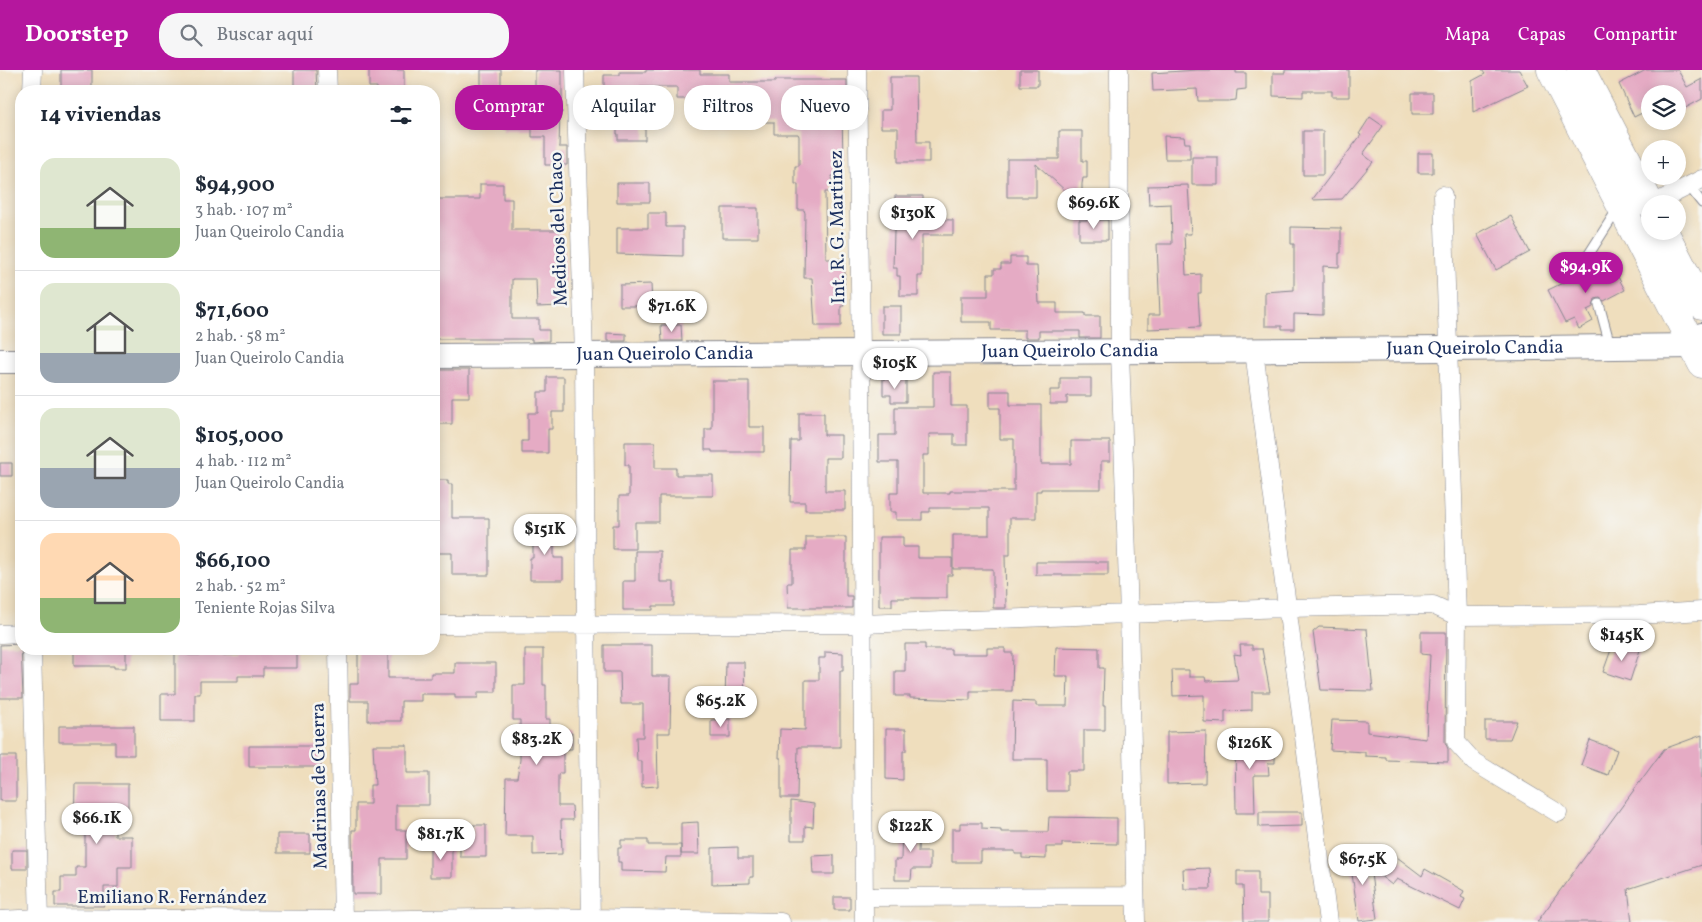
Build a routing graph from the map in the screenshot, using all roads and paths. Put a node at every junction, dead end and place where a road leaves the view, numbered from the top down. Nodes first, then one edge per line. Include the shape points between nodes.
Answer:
1 (33, 70) edge
2 (327, 70) edge
3 (575, 70) edge
4 (857, 70) edge
5 (1119, 70) edge
6 (1551, 70) edge
7 (1581, 70) edge
8 (32, 85) edge
9 (328, 85) edge
10 (1695, 182) edge
11 (1443, 195) dead end
12 (1646, 195) edge
13 (1669, 195) edge
14 (1702, 203) edge
15 (1641, 206) edge
16 (1623, 211) junction
17 (1669, 240) edge
18 (1587, 274) dead end
19 (1599, 304) dead end
20 (1702, 306) edge
21 (1699, 345) edge
22 (1610, 347) junction
23 (1448, 349) junction
24 (1254, 351) junction
25 (1120, 352) junction
26 (861, 354) junction
27 (440, 356) edge
28 (584, 356) junction
29 (0, 361) edge
30 (15, 361) edge
31 (1286, 608) junction
32 (1702, 611) edge
33 (1129, 615) junction
34 (1457, 616) junction
35 (862, 624) junction
36 (440, 625) edge
37 (586, 625) junction
38 (15, 633) edge
39 (0, 634) edge
40 (32, 655) edge
41 (338, 655) edge
42 (1558, 813) dead end
43 (1135, 896) junction
44 (864, 897) junction
45 (0, 920) edge
46 (39, 920) edge
47 (591, 920) edge
48 (343, 921) edge
49 (781, 922) edge
50 (864, 922) edge
51 (1136, 922) edge
52 (1328, 922) edge

1 - 8 street
2 - 9 street
3 - 28 street, Medicos del Chaco
4 - 26 street, Int. R. G. Martinez
5 - 25 street
6 - 16 highway
7 - 12 highway
10 - 13 street
10 - 14 lane
11 - 23 street
15 - 16 street
16 - 18 lane via 1589,254
16 - 21 highway
17 - 20 highway via 1693,279
19 - 22 lane
21 - 22 street, Juan Queirolo Candia
22 - 23 street, Juan Queirolo Candia
23 - 24 street, Juan Queirolo Candia
23 - 34 street
24 - 25 street, Juan Queirolo Candia
24 - 31 street
25 - 26 street, Juan Queirolo Candia
25 - 33 street
26 - 28 street, Juan Queirolo Candia
26 - 35 street, Int. R. G. Martinez
27 - 28 street, Juan Queirolo Candia
28 - 37 street, Medicos del Chaco
29 - 30 street
31 - 33 street
31 - 34 street via 1433,605
31 - 52 street
32 - 34 street via 1639,615
33 - 35 street
33 - 43 street
34 - 42 street via 1456,742 1474,762
35 - 37 street
35 - 44 street, Int. R. G. Martinez
36 - 37 street
37 - 47 street, Medicos del Chaco
38 - 39 street
40 - 46 street
41 - 48 street, Madrinas de Guerra
43 - 44 street
43 - 51 street
44 - 50 street, Int. R. G. Martinez
45 - 46 street, Emiliano R. Fernández
46 - 48 street, Emiliano R. Fernández
47 - 48 street, Emiliano R. Fernández
47 - 49 street, Emiliano R. Fernández

